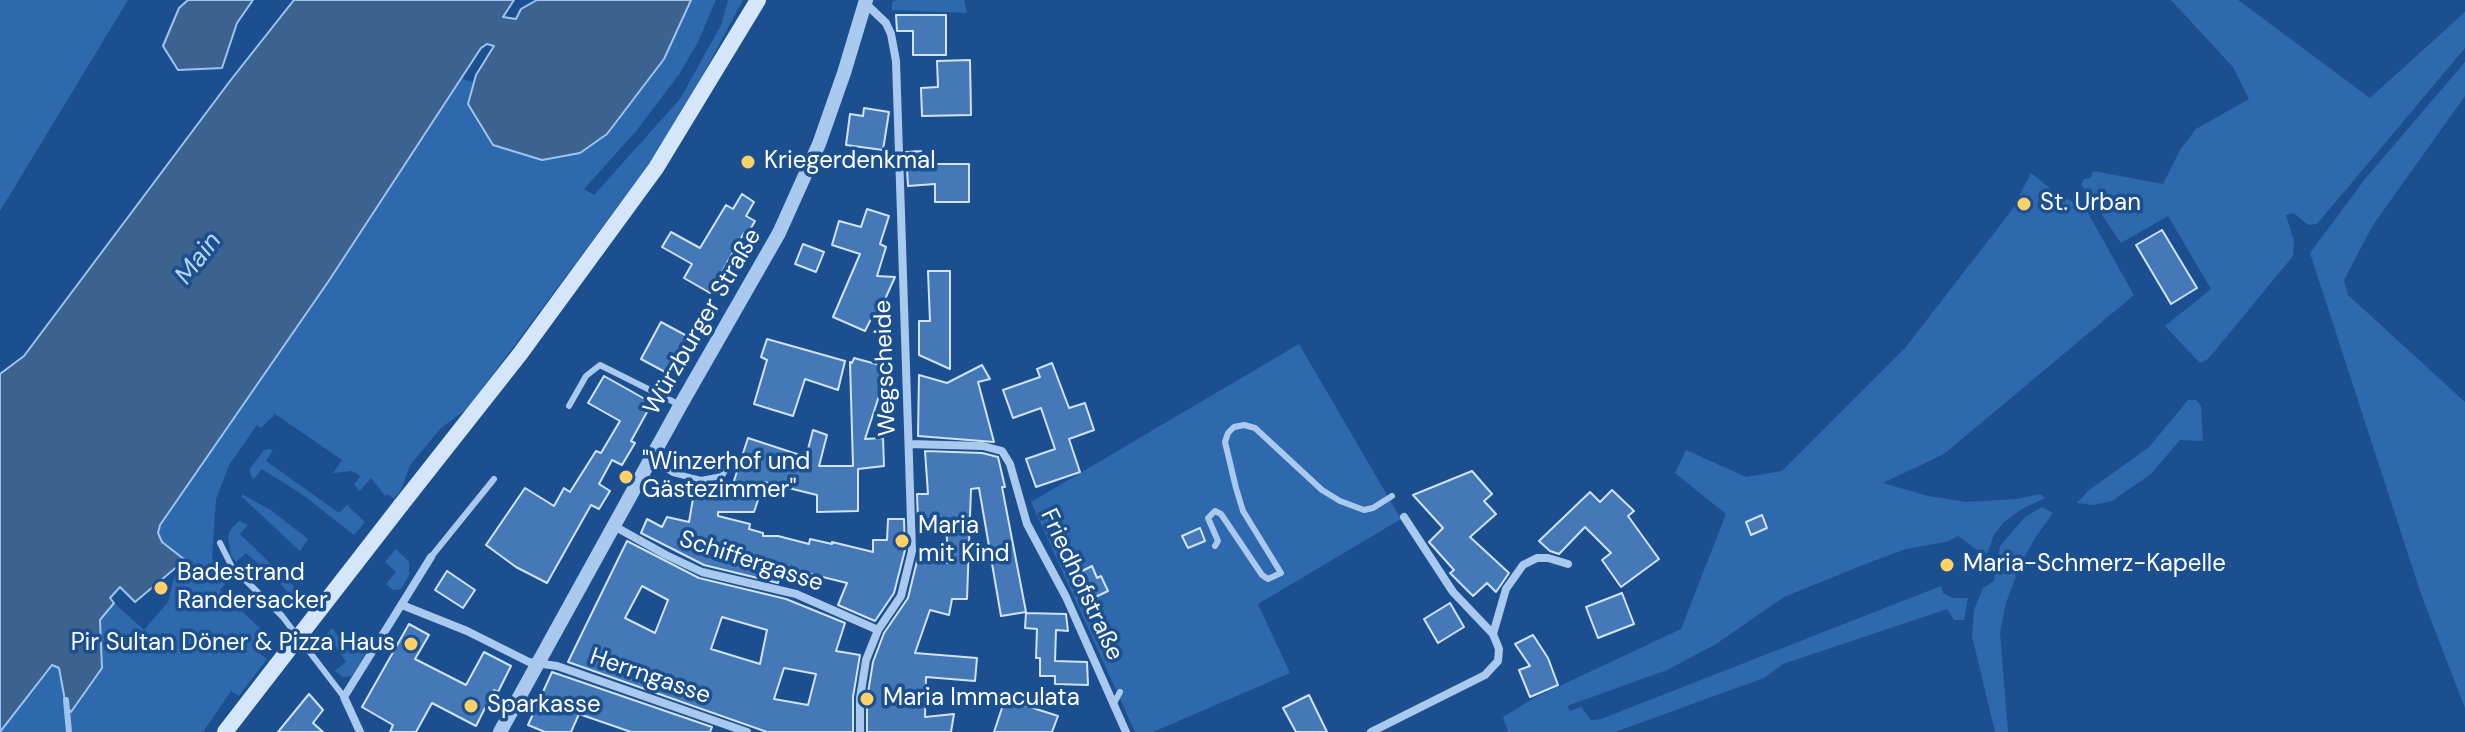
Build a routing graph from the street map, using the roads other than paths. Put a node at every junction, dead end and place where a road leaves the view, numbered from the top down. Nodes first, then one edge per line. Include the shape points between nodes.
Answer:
1 (758, 0) edge
2 (864, 1) edge
3 (569, 406) dead end
4 (680, 406) junction
5 (909, 444) junction
6 (732, 458) dead end
7 (652, 460) junction
8 (494, 479) dead end
9 (1392, 496) dead end
10 (1404, 517) dead end
11 (614, 526) junction
12 (220, 543) dead end
13 (1215, 546) dead end
14 (431, 557) joint
15 (1568, 564) dead end
16 (402, 605) junction
17 (878, 630) junction
18 (1493, 634) junction
19 (539, 664) junction
20 (1120, 692) dead end
21 (344, 697) junction
22 (1114, 703) junction
23 (225, 732) edge
24 (360, 732) edge
25 (500, 732) edge
26 (747, 732) edge
27 (860, 732) edge
28 (1126, 732) edge
29 (1371, 732) edge

1 - 23 main road, bridge via 656,168 520,354
2 - 4 street, Würzburger Straße via 801,189
2 - 5 street, Wegscheide via 886,23 896,61
3 - 4 lane via 586,376 600,365
4 - 7 street, Würzburger Straße
5 - 17 street, Wegscheide via 912,551 901,596
5 - 22 street, Friedhofstraße via 1002,451 1027,524
6 - 7 lane via 722,476 701,480 673,473
7 - 11 street, Würzburger Straße
8 - 14 lane
9 - 13 lane via 1364,510 1340,501 1255,428 1234,427 1225,442 1243,511 1281,573 1268,579 1262,575 1215,511 1208,518 1218,541
10 - 18 street via 1453,592
11 - 17 street, Schiffergasse via 702,572 796,594
11 - 19 street, Würzburger Straße
12 - 21 lane via 232,567 282,616
14 - 16 street
15 - 18 street via 1537,558 1523,565 1506,589
16 - 19 street, Herrngasse
16 - 21 street
17 - 27 street, Wegscheide via 866,660
18 - 29 street via 1498,661 1485,675
19 - 25 street, Würzburger Straße
19 - 26 street, Herrngasse
20 - 22 lane
21 - 24 street
22 - 28 street, Friedhofstraße

